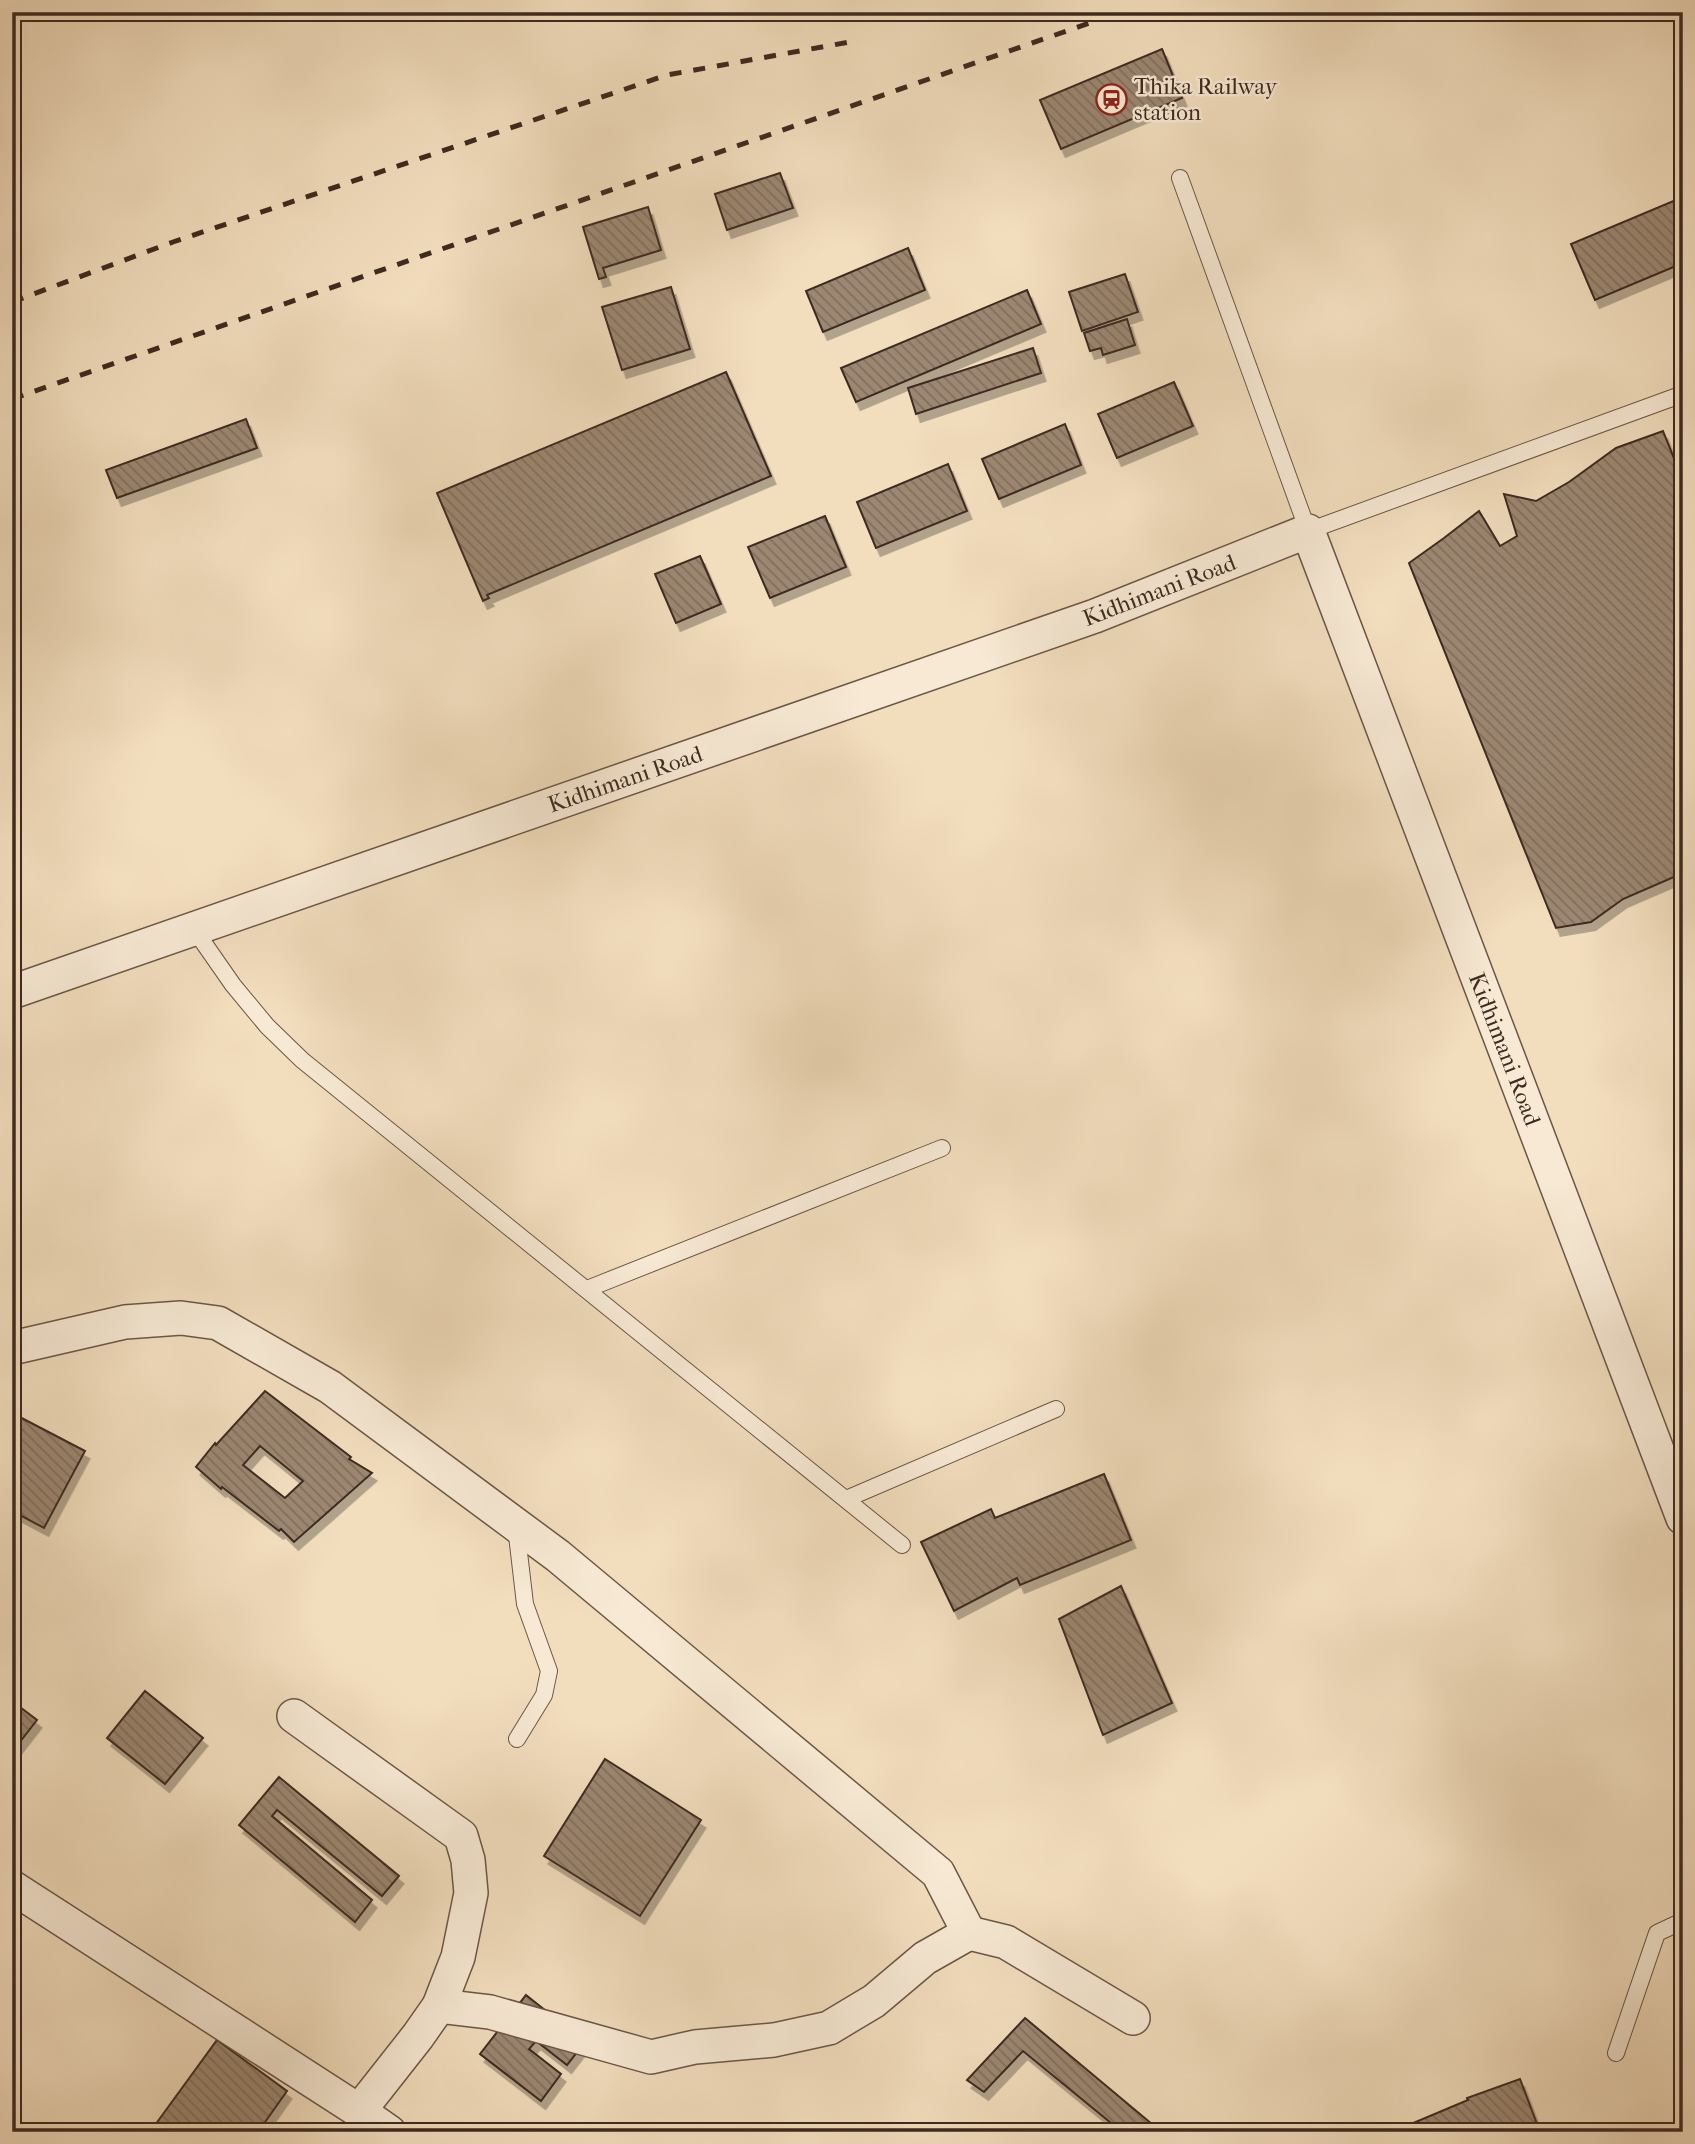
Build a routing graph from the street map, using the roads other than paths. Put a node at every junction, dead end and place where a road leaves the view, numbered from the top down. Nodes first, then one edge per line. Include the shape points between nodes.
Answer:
1 (1180, 178) dead end
2 (1683, 394) edge
3 (1308, 531) junction
4 (194, 929) junction
5 (12, 992) edge
6 (942, 1148) dead end
7 (587, 1289) junction
8 (12, 1348) edge
9 (1056, 1409) dead end
10 (846, 1499) junction
11 (1683, 1518) edge
12 (515, 1525) junction
13 (902, 1545) dead end
14 (294, 1716) dead end
15 (517, 1739) dead end
16 (12, 1887) edge
17 (1683, 1921) edge
18 (969, 1933) junction
19 (439, 2006) junction
20 (1133, 2018) dead end
21 (1616, 2053) dead end
22 (359, 2111) junction
23 (389, 2132) edge

1 - 3 lane
2 - 3 lane
3 - 4 street, Kidhimani Road via 1095,616
3 - 11 street, Kidhimani Road
4 - 5 street, Kidhimani Road
4 - 7 lane via 233,985 302,1060
6 - 7 lane
7 - 10 lane
8 - 12 street via 125,1322 181,1318 218,1323 330,1387
9 - 10 lane
10 - 13 lane
12 - 15 lane via 525,1604 549,1671 544,1695
12 - 18 street via 938,1873
14 - 19 street via 461,1836 471,1893 458,1957
16 - 22 street
17 - 21 lane via 1657,1933
18 - 19 street via 925,1958 874,2001 829,2028 651,2057 489,2012
18 - 20 street via 1006,1942
19 - 22 street
22 - 23 street

